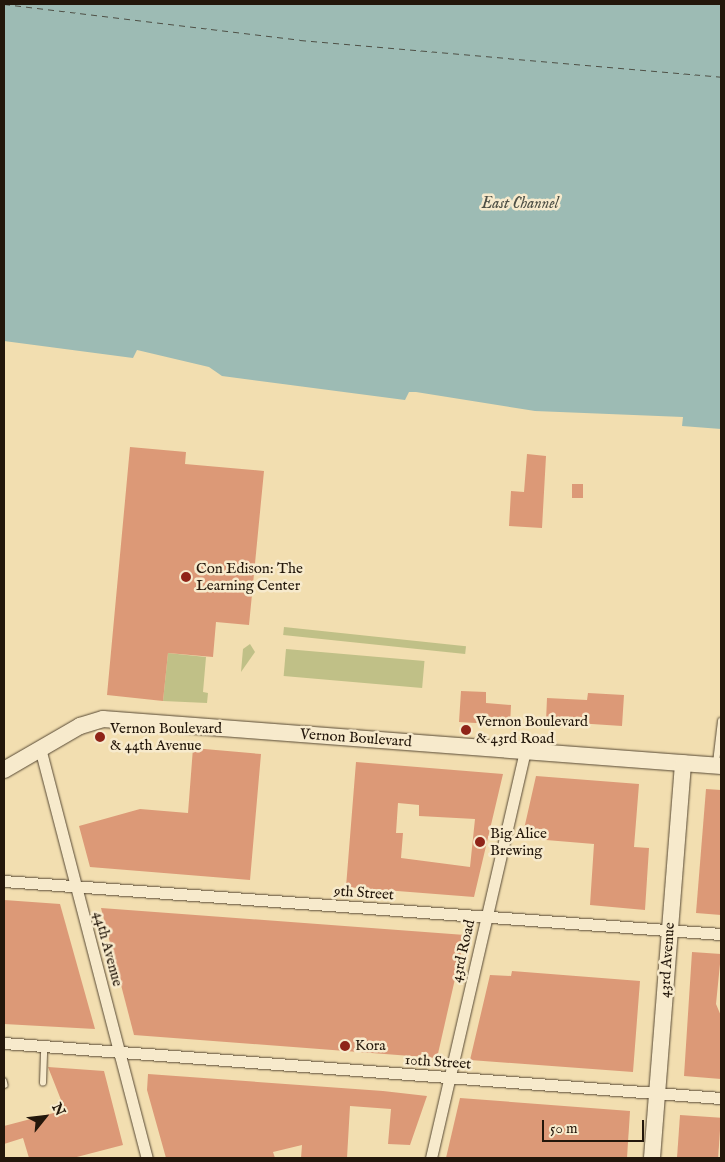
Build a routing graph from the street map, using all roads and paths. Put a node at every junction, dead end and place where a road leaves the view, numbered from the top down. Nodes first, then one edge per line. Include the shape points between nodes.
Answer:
1 (721, 722) edge
2 (40, 748) junction
3 (525, 750) junction
4 (683, 763) junction
5 (719, 765) edge
6 (4, 770) edge
7 (4, 881) edge
8 (76, 886) junction
9 (487, 917) junction
10 (669, 930) junction
11 (721, 934) edge
12 (4, 1043) edge
13 (44, 1047) junction
14 (120, 1054) junction
15 (450, 1078) junction
16 (43, 1083) dead end
17 (657, 1094) junction
18 (721, 1098) edge
19 (147, 1158) edge
20 (431, 1158) edge
21 (652, 1158) edge

1 - 5 lane
2 - 3 main road, Vernon Boulevard via 86,723 103,719
2 - 6 main road, Vernon Boulevard
2 - 8 street, 44th Avenue
3 - 4 main road, Vernon Boulevard
3 - 9 street, 43rd Road
4 - 5 main road, Vernon Boulevard
4 - 10 main road, 43rd Avenue
7 - 8 street, 9th Street
8 - 9 street, 9th Street
8 - 14 street, 44th Avenue
9 - 10 street, 9th Street
9 - 15 street, 43rd Road
10 - 11 street, 9th Street
10 - 17 main road, 43rd Avenue
12 - 13 street, 10th Street
13 - 14 street, 10th Street
13 - 16 lane
14 - 15 street, 10th Street
14 - 19 street, 44th Avenue
15 - 17 street, 10th Street
15 - 20 street, 43rd Road
17 - 18 street, 10th Street
17 - 21 main road, 43rd Avenue

